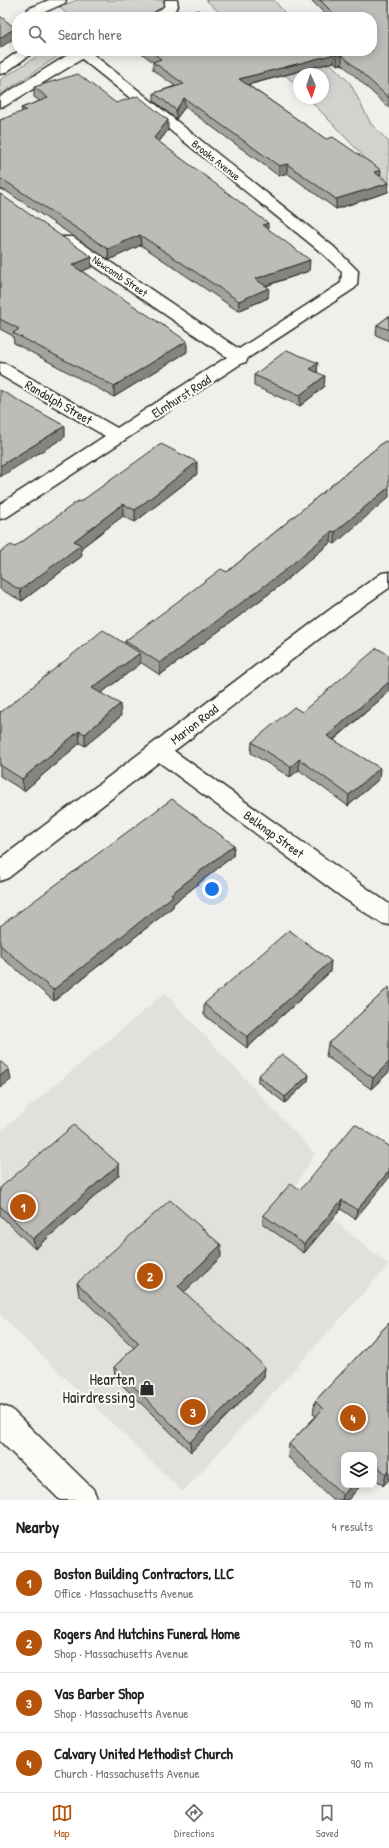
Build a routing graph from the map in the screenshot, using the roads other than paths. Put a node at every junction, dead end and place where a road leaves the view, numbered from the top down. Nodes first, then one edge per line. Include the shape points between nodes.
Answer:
1 (60, 0) edge
2 (171, 0) edge
3 (32, 11) edge
4 (167, 12) edge
5 (21, 56) edge
6 (76, 56) edge
7 (87, 56) edge
8 (0, 70) edge
9 (0, 103) edge
10 (52, 230) edge
11 (350, 271) joint
12 (240, 358) junction
13 (0, 368) edge
14 (118, 436) junction
15 (0, 513) edge
16 (389, 578) edge
17 (159, 751) junction
18 (0, 872) edge
19 (389, 916) edge
20 (0, 1420) edge
21 (82, 1500) edge

1 - 3 main road
2 - 4 main road via 172,6
5 - 8 main road
6 - 9 main road
7 - 11 main road, Brooks Avenue via 304,230
10 - 12 main road, Newcomb Street
11 - 12 main road, Elmhurst Road via 349,285
12 - 14 main road, Elmhurst Road
13 - 14 main road, Randolph Street
14 - 15 main road, Elmhurst Road
16 - 17 main road, Marion Road via 339,613
17 - 18 main road, Marion Road
17 - 19 main road, Belknap Street
20 - 21 main road

